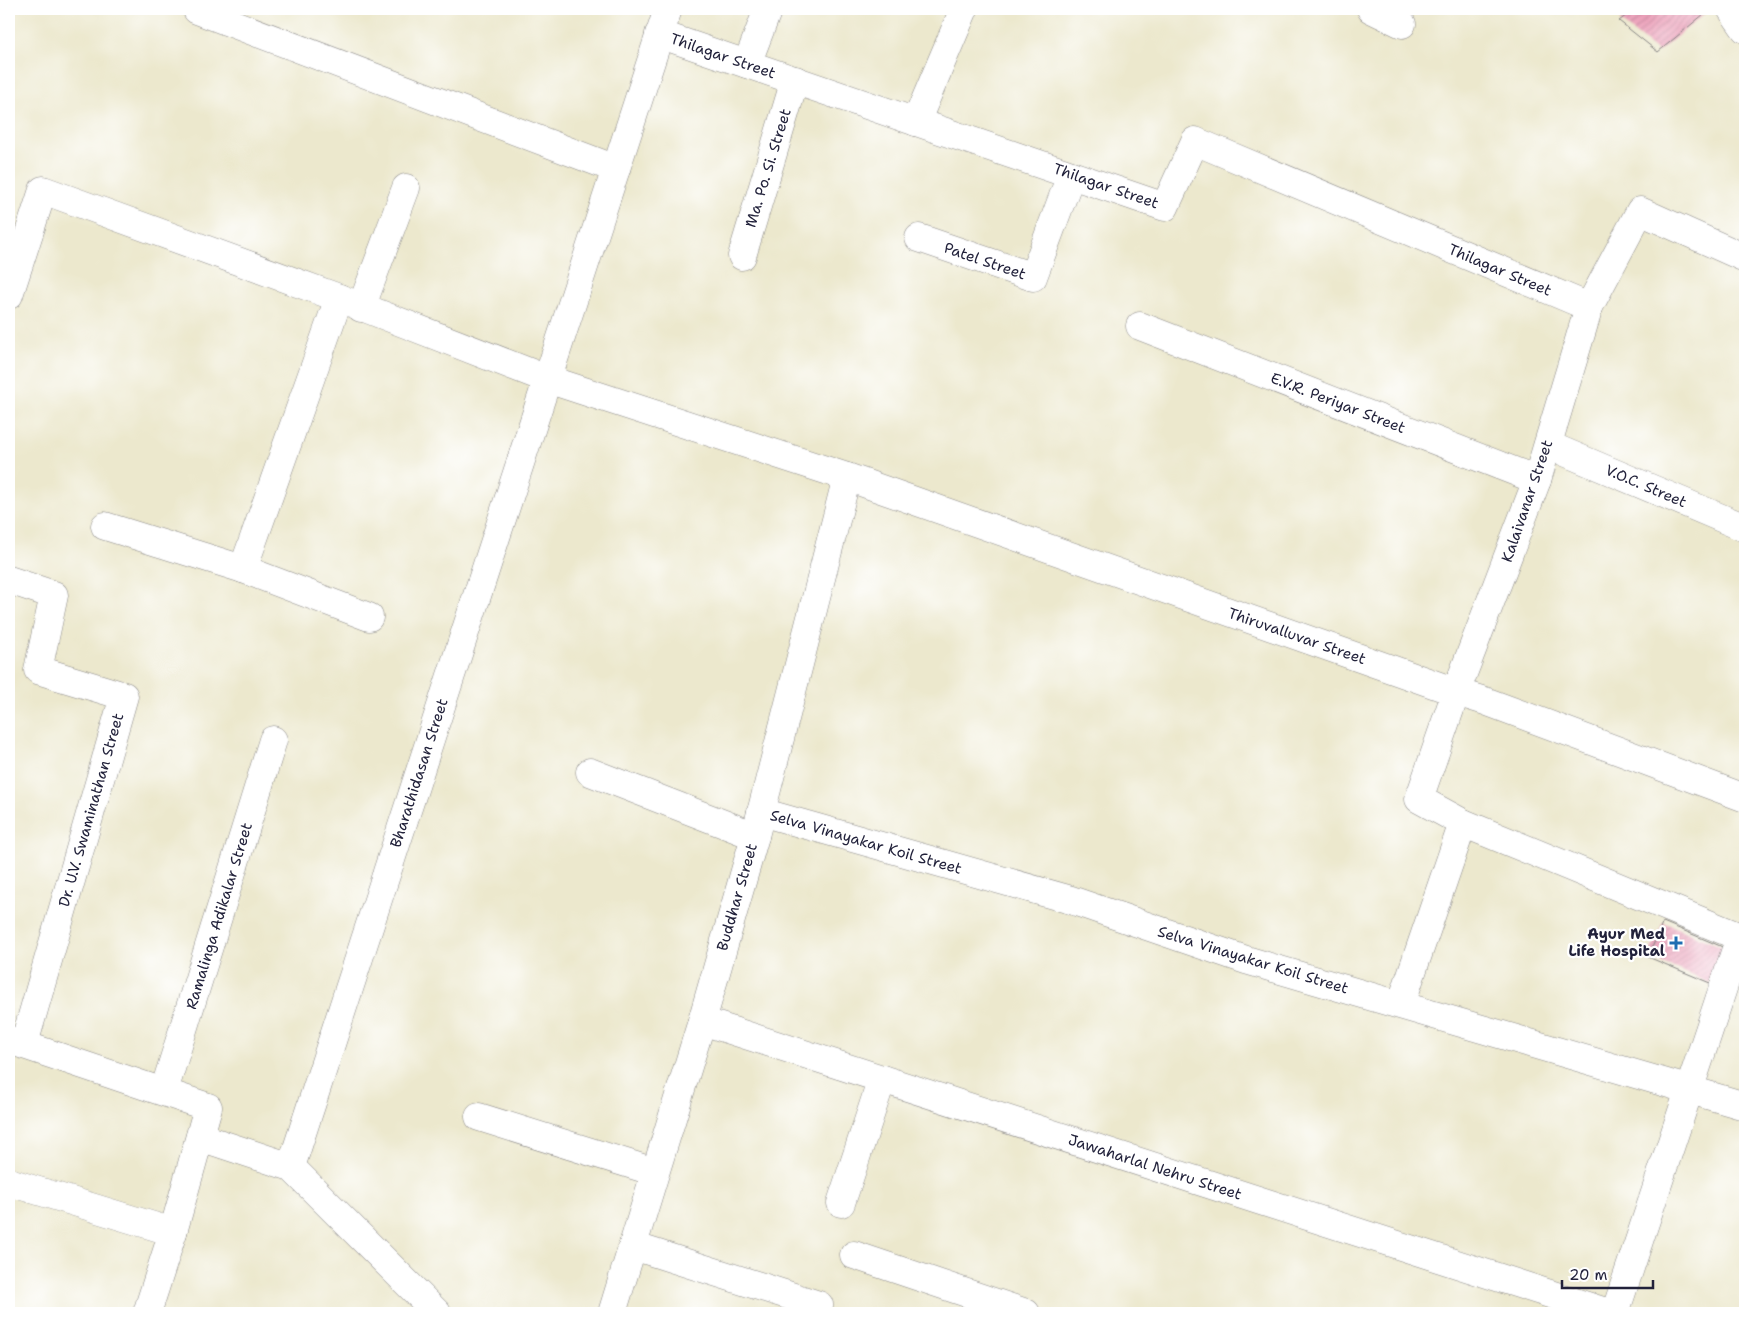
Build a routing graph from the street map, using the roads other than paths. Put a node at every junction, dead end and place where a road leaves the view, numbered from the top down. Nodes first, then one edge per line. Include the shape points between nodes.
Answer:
1 (198, 9) edge
2 (668, 9) edge
3 (768, 9) edge
4 (964, 9) edge
5 (1371, 9) edge
6 (1730, 9) edge
7 (1402, 24) dead end
8 (1745, 29) edge
9 (659, 34) junction
10 (747, 64) junction
11 (795, 80) junction
12 (916, 122) junction
13 (616, 169) junction
14 (1071, 175) junction
15 (406, 188) dead end
16 (919, 238) dead end
17 (742, 256) dead end
18 (1745, 258) edge
19 (9, 296) edge
20 (350, 303) junction
21 (1589, 307) junction
22 (1140, 326) dead end
23 (547, 380) junction
24 (1548, 445) junction
25 (847, 476) junction
26 (1537, 480) junction
27 (105, 526) dead end
28 (1745, 528) edge
29 (243, 568) junction
30 (9, 580) edge
31 (369, 617) dead end
32 (1456, 692) junction
33 (273, 740) dead end
34 (590, 772) dead end
35 (1745, 798) edge
36 (1463, 823) junction
37 (758, 824) junction
38 (1401, 1004) junction
39 (702, 1021) junction
40 (16, 1042) edge
41 (882, 1079) junction
42 (1689, 1088) junction
43 (164, 1091) junction
44 (1745, 1106) edge
45 (479, 1117) dead end
46 (200, 1137) junction
47 (291, 1167) junction
48 (655, 1172) junction
49 (9, 1182) edge
50 (841, 1203) dead end
51 (172, 1232) junction
52 (633, 1246) junction
53 (854, 1255) dead end
54 (819, 1305) dead end
55 (147, 1313) edge
56 (437, 1313) edge
57 (612, 1313) edge
58 (1026, 1313) edge
59 (1609, 1313) edge
60 (1615, 1313) edge

1 - 13 street
2 - 9 street, Bharathidasan Street
3 - 10 street
4 - 12 street
5 - 7 street
6 - 8 street
9 - 10 street, Thilagar Street
9 - 13 street, Bharathidasan Street
10 - 11 street, Thilagar Street
11 - 12 street, Thilagar Street
11 - 17 street, Ma. Po. Si. Street
12 - 14 street, Thilagar Street
13 - 23 street, Bharathidasan Street
14 - 16 street, Patel Street via 1033,277
14 - 21 street, Thilagar Street via 1165,206 1195,141
15 - 20 street
18 - 21 street, Kalaivanar Street via 1640,210
19 - 20 street, Thiruvalluvar Street via 43,190
20 - 23 street, Thiruvalluvar Street
20 - 29 street
21 - 24 street, Kalaivanar Street
22 - 26 street, E.V.R. Periyar Street
23 - 25 street, Thiruvalluvar Street
23 - 47 street, Bharathidasan Street
24 - 26 street, Kalaivanar Street
24 - 28 street, V.O.C. Street
25 - 32 street, Thiruvalluvar Street
25 - 37 street, Buddhar Street
26 - 32 street, Kalaivanar Street
27 - 29 street
29 - 31 street
30 - 40 street, Dr. U.V. Swaminathan Street via 54,595 38,670 124,696
32 - 35 street, Thiruvalluvar Street
32 - 36 street, Kalaivanar Street via 1419,799
33 - 43 street, Ramalinga Adikalar Street
34 - 37 street, Selva Vinayakar Koil Street
36 - 38 street
36 - 42 street via 1740,937
37 - 38 street, Selva Vinayakar Koil Street via 1071,900 1246,960
37 - 39 street, Buddhar Street
38 - 42 street, Selva Vinayakar Koil Street
39 - 41 street, Jawaharlal Nehru Street
39 - 48 street, Buddhar Street
40 - 43 street
41 - 50 street
41 - 59 street, Jawaharlal Nehru Street
42 - 44 street, Selva Vinayakar Koil Street
42 - 60 street
43 - 46 street via 208,1107
45 - 48 street
46 - 47 street
46 - 51 street
47 - 56 street
48 - 52 street, Buddhar Street
49 - 51 street
51 - 55 street
52 - 54 street
52 - 57 street, Buddhar Street
53 - 58 street

